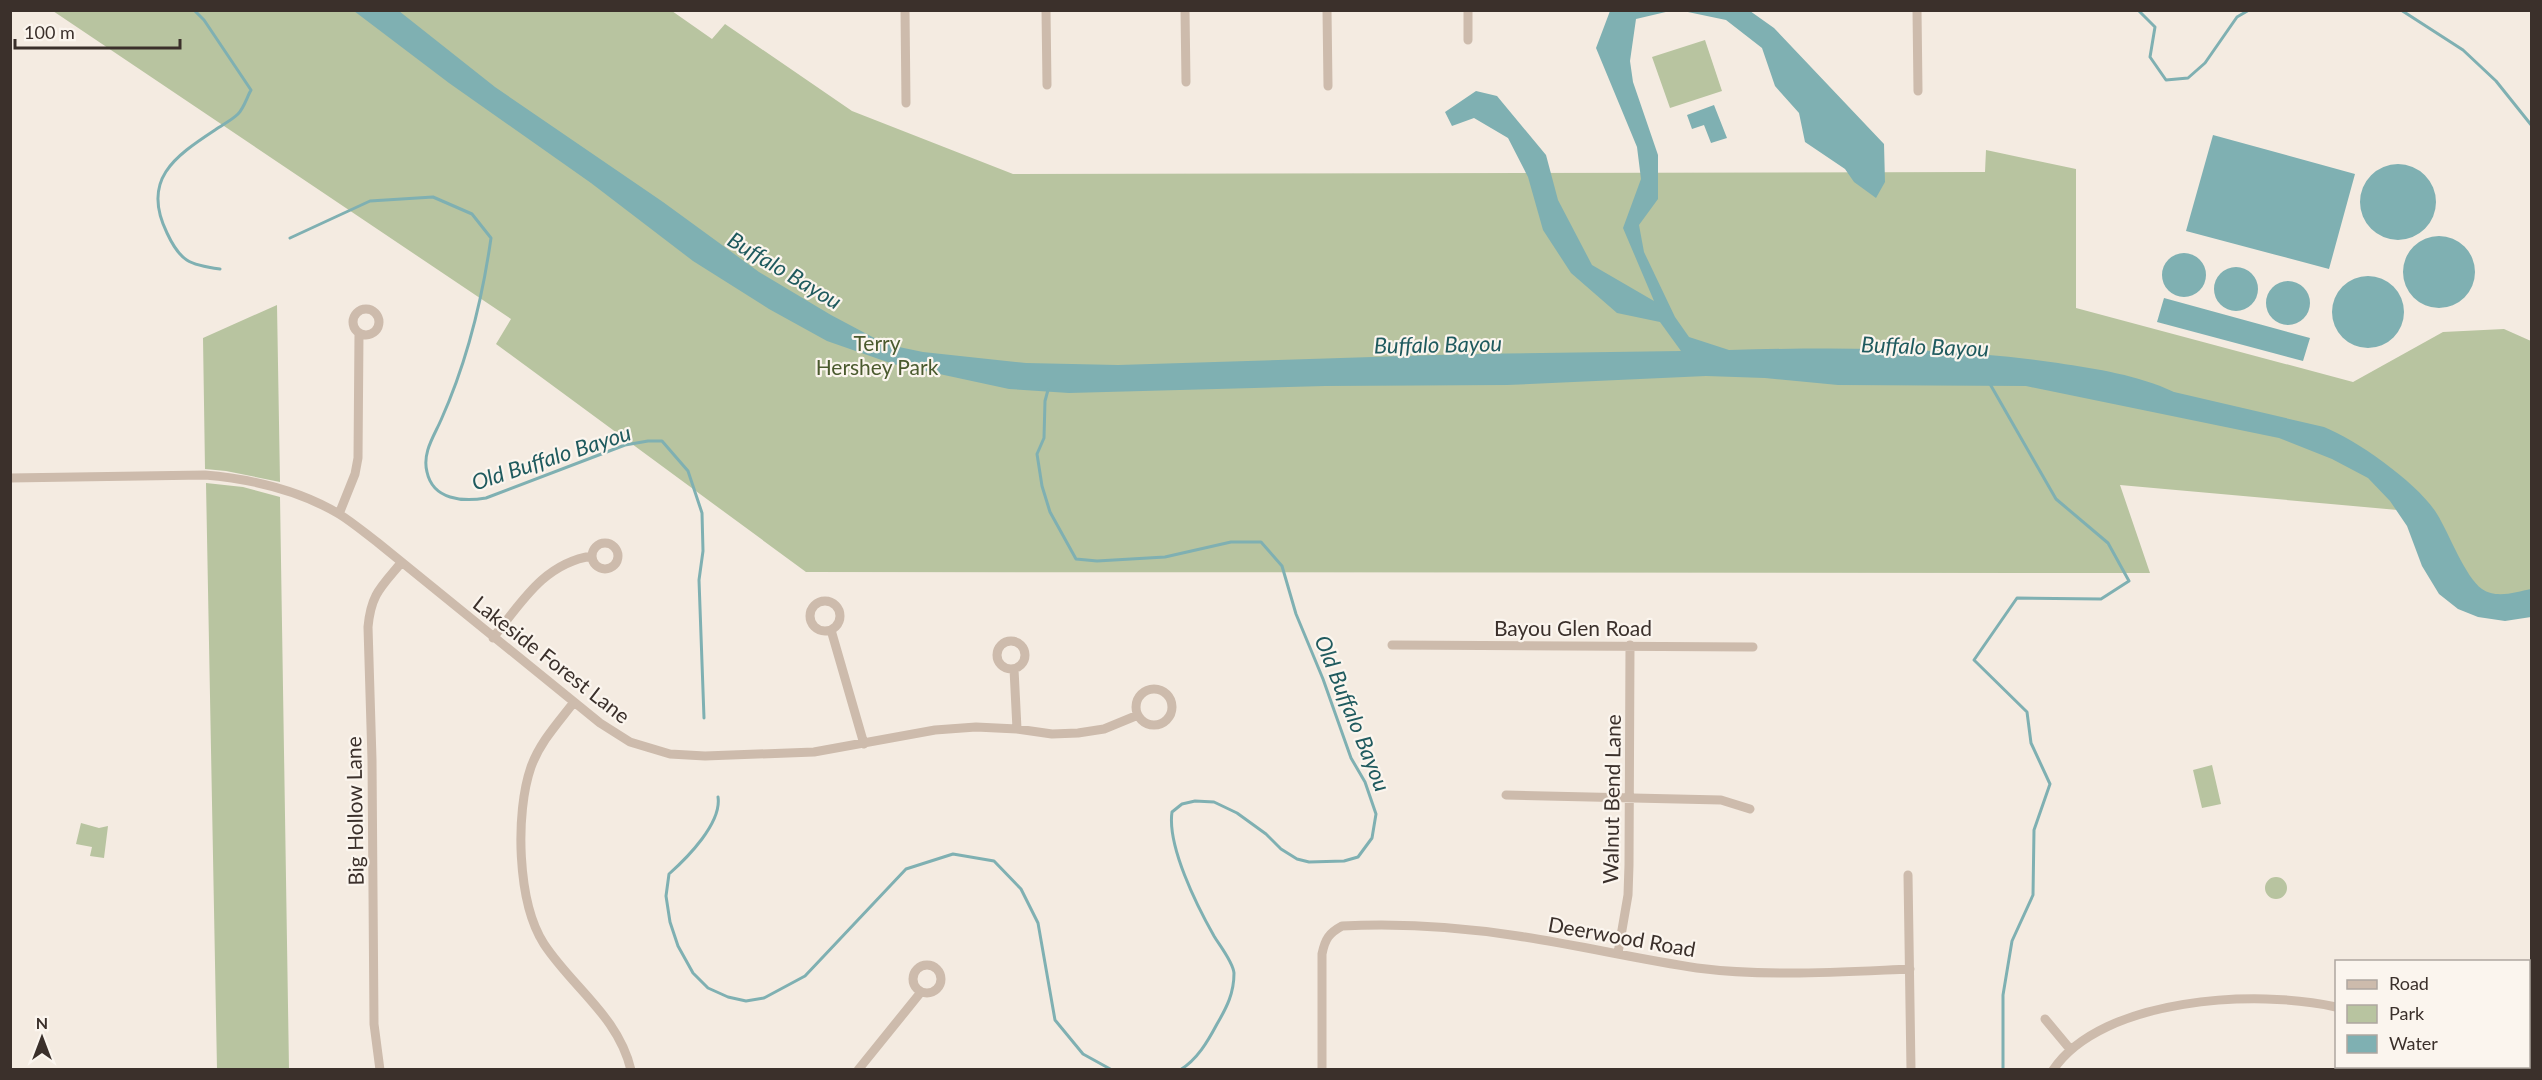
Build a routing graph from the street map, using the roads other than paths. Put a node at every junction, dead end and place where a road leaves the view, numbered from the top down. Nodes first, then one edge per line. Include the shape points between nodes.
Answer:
1 (905, 10) edge
2 (1046, 10) edge
3 (1185, 10) edge
4 (1327, 10) edge
5 (1468, 10) edge
6 (1917, 10) edge
7 (1468, 40) dead end
8 (1186, 82) dead end
9 (1047, 85) dead end
10 (1328, 86) dead end
11 (1918, 91) dead end
12 (906, 103) dead end
13 (359, 333) dead end
14 (10, 478) edge
15 (339, 514) junction
16 (592, 556) dead end
17 (401, 563) junction
18 (831, 630) dead end
19 (493, 638) junction
20 (1392, 645) dead end
21 (1630, 645) junction
22 (1754, 647) dead end
23 (1014, 669) dead end
24 (574, 702) junction
25 (1138, 715) junction
26 (1017, 729) junction
27 (864, 744) junction
28 (1506, 795) dead end
29 (1630, 798) junction
30 (1750, 809) dead end
31 (1908, 875) dead end
32 (1618, 953) junction
33 (1910, 969) junction
34 (921, 992) dead end
35 (2335, 1007) edge
36 (2045, 1019) dead end
37 (2070, 1049) junction
38 (380, 1070) edge
39 (631, 1070) edge
40 (858, 1070) edge
41 (1322, 1070) edge
42 (1911, 1070) edge
43 (2053, 1070) edge

1 - 12 street
2 - 9 street
3 - 8 street
4 - 10 street
5 - 7 street
6 - 11 street
13 - 15 street via 358,458
14 - 15 street, Lakeside Forest Lane via 234,478 278,488
15 - 17 street, Lakeside Forest Lane
16 - 19 street via 558,566 536,584
17 - 19 street, Lakeside Forest Lane
17 - 38 street, Big Hollow Lane via 376,593 368,627 374,1024
18 - 27 street
19 - 24 street, Lakeside Forest Lane
20 - 21 street, Bayou Glen Road
21 - 22 street, Bayou Glen Road
21 - 29 street, Walnut Bend Lane
23 - 26 street
24 - 27 street, Lakeside Forest Lane via 630,742 670,754 814,752
24 - 39 street via 545,739 529,777 522,817 525,891 534,926 544,943 621,1038
25 - 25 street via 1136,707 1143,692 1159,689 1171,700 1171,715 1161,724 1146,724
25 - 26 street, Lakeside Forest Lane via 1104,729 1078,733
26 - 27 street, Lakeside Forest Lane via 935,730
28 - 29 street
29 - 30 street via 1720,800
29 - 32 street, Walnut Bend Lane via 1628,895
31 - 33 street
32 - 33 street, Deerwood Road via 1700,968 1747,971
32 - 41 street, Deerwood Road via 1462,928 1342,926 1324,941 1322,954
33 - 42 street
34 - 40 street
35 - 37 street via 2275,999 2208,1001 2114,1024
36 - 37 street
37 - 43 street

